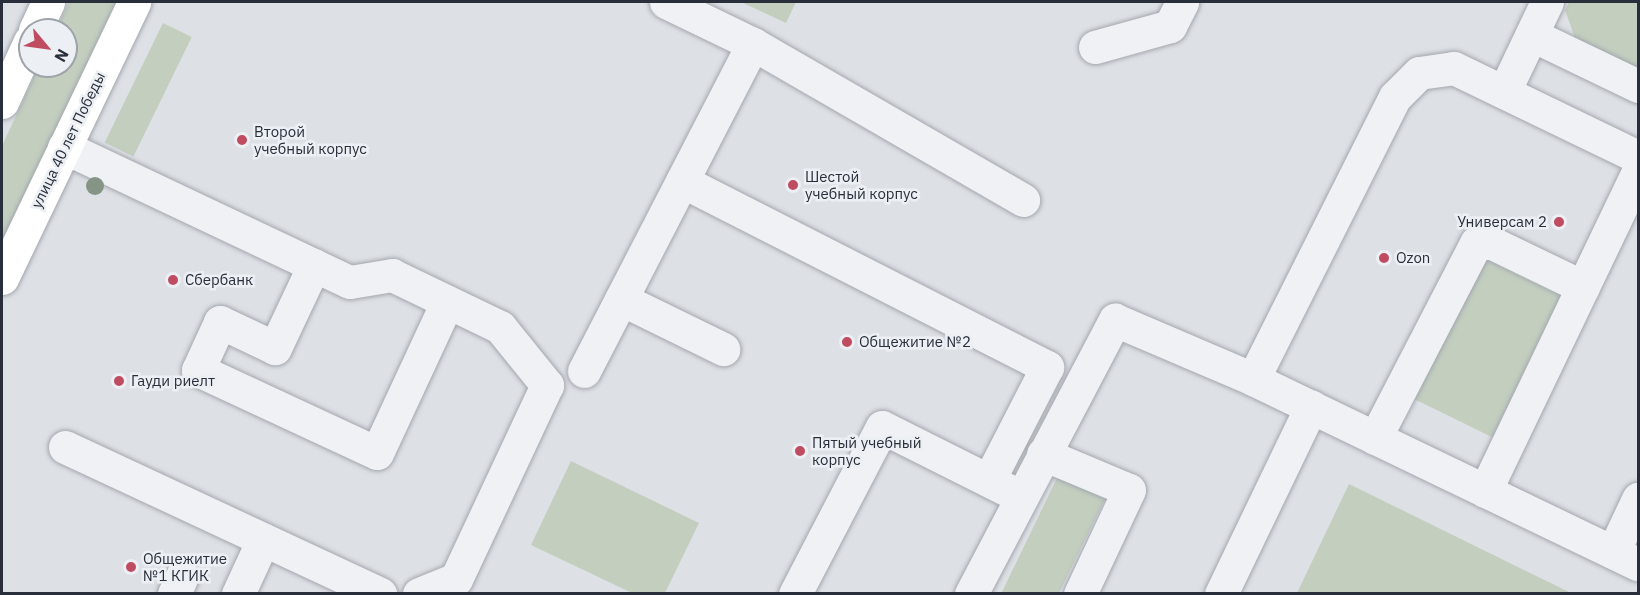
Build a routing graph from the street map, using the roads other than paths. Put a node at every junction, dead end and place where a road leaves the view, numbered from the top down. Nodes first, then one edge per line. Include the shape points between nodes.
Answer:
1 (48, 2) edge
2 (134, 2) edge
3 (666, 2) edge
4 (1182, 2) edge
5 (1547, 2) edge
6 (41, 18) edge
7 (1532, 35) junction
8 (753, 44) junction
9 (1095, 47) dead end
10 (18, 67) edge
11 (1638, 86) edge
12 (1504, 92) junction
13 (2, 102) edge
14 (64, 147) junction
15 (1638, 157) edge
16 (1638, 172) edge
17 (682, 181) junction
18 (1023, 200) dead end
19 (314, 266) junction
20 (2, 278) edge
21 (1583, 287) junction
22 (621, 298) junction
23 (447, 302) junction
24 (723, 349) dead end
25 (584, 371) dead end
26 (1253, 379) junction
27 (1311, 407) junction
28 (1376, 438) junction
29 (65, 447) dead end
30 (1043, 454) junction
31 (989, 480) junction
32 (1485, 490) junction
33 (1020, 496) junction
34 (1638, 499) edge
35 (263, 540) junction
36 (1626, 558) edge
37 (238, 594) edge
38 (380, 594) edge
39 (419, 594) edge
40 (795, 594) edge
41 (971, 594) edge
42 (1080, 594) edge
43 (1221, 594) edge

1 - 6 main road
2 - 14 main road, улица 40 лет Победы
3 - 8 lane
4 - 9 lane via 1170,26
5 - 7 lane
7 - 11 lane
7 - 12 lane
8 - 17 lane
8 - 18 lane
10 - 13 main road
12 - 15 lane
12 - 26 lane via 1454,68 1419,73 1395,97
14 - 19 lane
14 - 20 main road, улица 40 лет Победы
16 - 21 lane
17 - 22 lane
17 - 31 lane via 1047,367
19 - 23 lane via 350,282 392,275
19 - 23 lane via 275,348 220,322 198,370 377,453
21 - 28 lane via 1492,243 1476,243
21 - 32 lane
22 - 24 lane
22 - 25 lane
23 - 39 lane via 500,327 547,385 456,579
26 - 27 lane
26 - 30 lane via 1115,320
27 - 28 lane
27 - 43 lane
28 - 32 lane
29 - 35 lane
30 - 33 lane
30 - 42 lane via 1130,490
31 - 33 lane
31 - 40 lane via 882,427
32 - 36 lane
33 - 41 lane
34 - 36 lane
35 - 37 lane
35 - 38 lane

